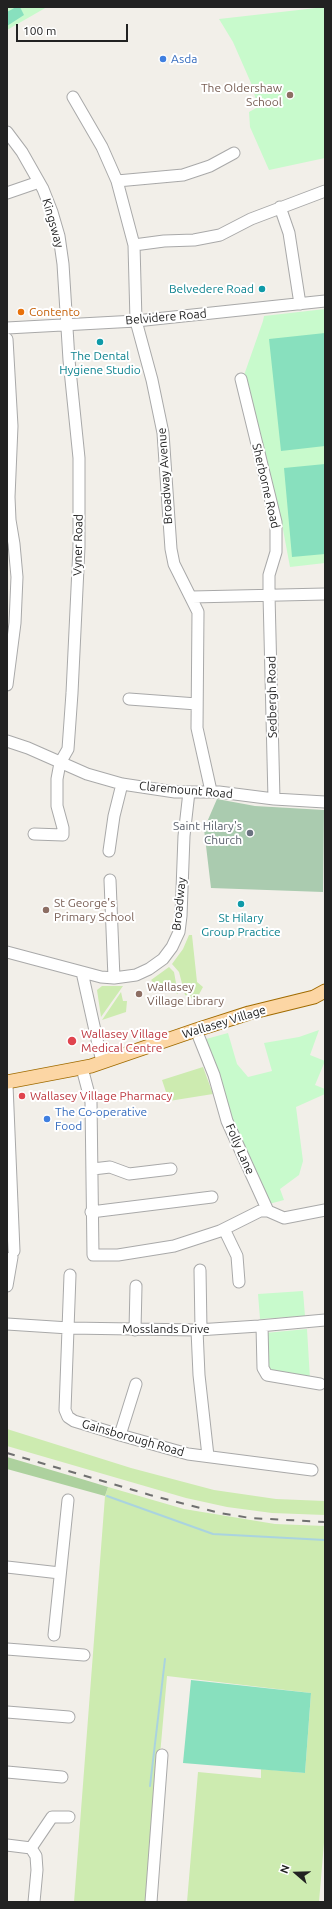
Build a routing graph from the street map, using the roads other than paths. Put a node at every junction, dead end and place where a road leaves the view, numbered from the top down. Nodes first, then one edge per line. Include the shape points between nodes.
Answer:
1 (73, 97) dead end
2 (7, 132) edge
3 (234, 153) dead end
4 (39, 182) junction
5 (117, 182) junction
6 (325, 191) edge
7 (7, 193) edge
8 (280, 207) junction
9 (134, 245) junction
10 (325, 301) edge
11 (300, 304) junction
12 (136, 321) junction
13 (66, 325) junction
14 (7, 328) edge
15 (7, 339) edge
16 (241, 379) dead end
17 (325, 594) edge
18 (269, 595) junction
19 (192, 597) junction
20 (9, 642) edge
21 (7, 685) edge
22 (129, 699) dead end
23 (197, 704) junction
24 (7, 741) edge
25 (60, 763) junction
26 (122, 784) junction
27 (211, 791) junction
28 (189, 792) junction
29 (274, 800) junction
30 (325, 802) edge
31 (34, 834) dead end
32 (109, 851) dead end
33 (110, 880) dead end
34 (7, 952) edge
35 (82, 972) junction
36 (114, 978) junction
37 (325, 991) edge
38 (196, 1030) junction
39 (102, 1062) junction
40 (82, 1068) junction
41 (7, 1082) edge
42 (7, 1085) edge
43 (171, 1168) dead end
44 (93, 1169) junction
45 (212, 1197) dead end
46 (325, 1210) edge
47 (268, 1211) junction
48 (92, 1212) junction
49 (224, 1229) junction
50 (200, 1270) dead end
51 (70, 1275) dead end
52 (239, 1282) dead end
53 (7, 1286) edge
54 (136, 1286) dead end
55 (325, 1320) edge
56 (7, 1324) edge
57 (262, 1326) junction
58 (69, 1328) junction
59 (135, 1330) junction
60 (199, 1330) junction
61 (136, 1384) dead end
62 (320, 1384) dead end
63 (120, 1435) junction
64 (208, 1456) junction
65 (312, 1470) dead end
66 (68, 1500) dead end
67 (7, 1567) edge
68 (60, 1573) junction
69 (54, 1635) dead end
70 (7, 1649) edge
71 (84, 1655) dead end
72 (7, 1712) edge
73 (69, 1717) dead end
74 (162, 1755) dead end
75 (7, 1772) edge
76 (62, 1777) dead end
77 (69, 1817) dead end
78 (7, 1845) edge
79 (31, 1848) junction
80 (34, 1902) edge
81 (151, 1902) edge

1 - 5 street, Broadway Avenue via 102,147
2 - 4 street, Kingsway
3 - 5 street via 210,166 183,175
4 - 7 street
4 - 13 street, Kingsway via 59,236
5 - 9 street, Broadway Avenue
6 - 8 street
8 - 9 street via 220,235
8 - 11 street via 289,233
9 - 12 street, Broadway Avenue
10 - 11 street, Belvidere Road
11 - 12 street, Belvidere Road
12 - 13 street, Belvidere Road
12 - 19 street, Broadway Avenue via 164,433 171,549 180,577
13 - 14 street, Belvidere Road
13 - 25 street, Vyner Road via 79,458 79,547 68,749
15 - 20 street via 12,426 9,505 18,577 15,623
16 - 18 street, Sherborne Road via 276,522 276,552 269,575
17 - 18 street
18 - 19 street
18 - 29 street, Sedbergh Road
19 - 23 street, Broadway Avenue via 198,612
20 - 21 street
22 - 23 street
23 - 27 street, Broadway Avenue via 198,728
24 - 25 street, Claremount Road
25 - 26 street, Claremount Road
25 - 31 street, Vyner Road via 57,806 63,835
26 - 28 street, Claremount Road
26 - 32 street
27 - 28 street, Claremount Road
27 - 29 street, Claremount Road
28 - 36 street, Broadway via 179,932 163,959 149,969 130,977
29 - 30 street, Claremount Road
33 - 36 street
34 - 35 street, Broadway
35 - 36 street, Broadway
35 - 39 street
37 - 38 main road, Wallasey Village via 314,997 249,1013
38 - 39 main road, Wallasey Village
38 - 47 street, Folly Lane via 214,1074 227,1121
39 - 40 main road, Wallasey Village
40 - 41 main road, Wallasey Village
40 - 44 street via 91,1102
42 - 53 street via 13,1254
43 - 44 street via 129,1174 110,1167
44 - 48 street
45 - 48 street
46 - 47 street via 284,1218
47 - 49 street via 260,1211
48 - 49 street via 93,1255 118,1255 174,1246
49 - 52 street via 237,1256
50 - 60 street
51 - 58 street
54 - 59 street
55 - 57 street, Mosslands Drive
56 - 58 street, Mosslands Drive
57 - 60 street, Mosslands Drive
57 - 62 street via 263,1368 267,1375
58 - 59 street, Mosslands Drive
58 - 63 street, Gainsborough Road via 66,1410 68,1417
59 - 60 street, Mosslands Drive
60 - 64 street via 199,1375
61 - 63 street
63 - 64 street, Gainsborough Road via 174,1451
64 - 65 street, Gainsborough Road
66 - 68 street
67 - 68 street
68 - 69 street
70 - 71 street
72 - 73 street
74 - 81 street
75 - 76 street
77 - 79 street via 52,1817
78 - 79 street
79 - 80 street via 36,1856 37,1870

